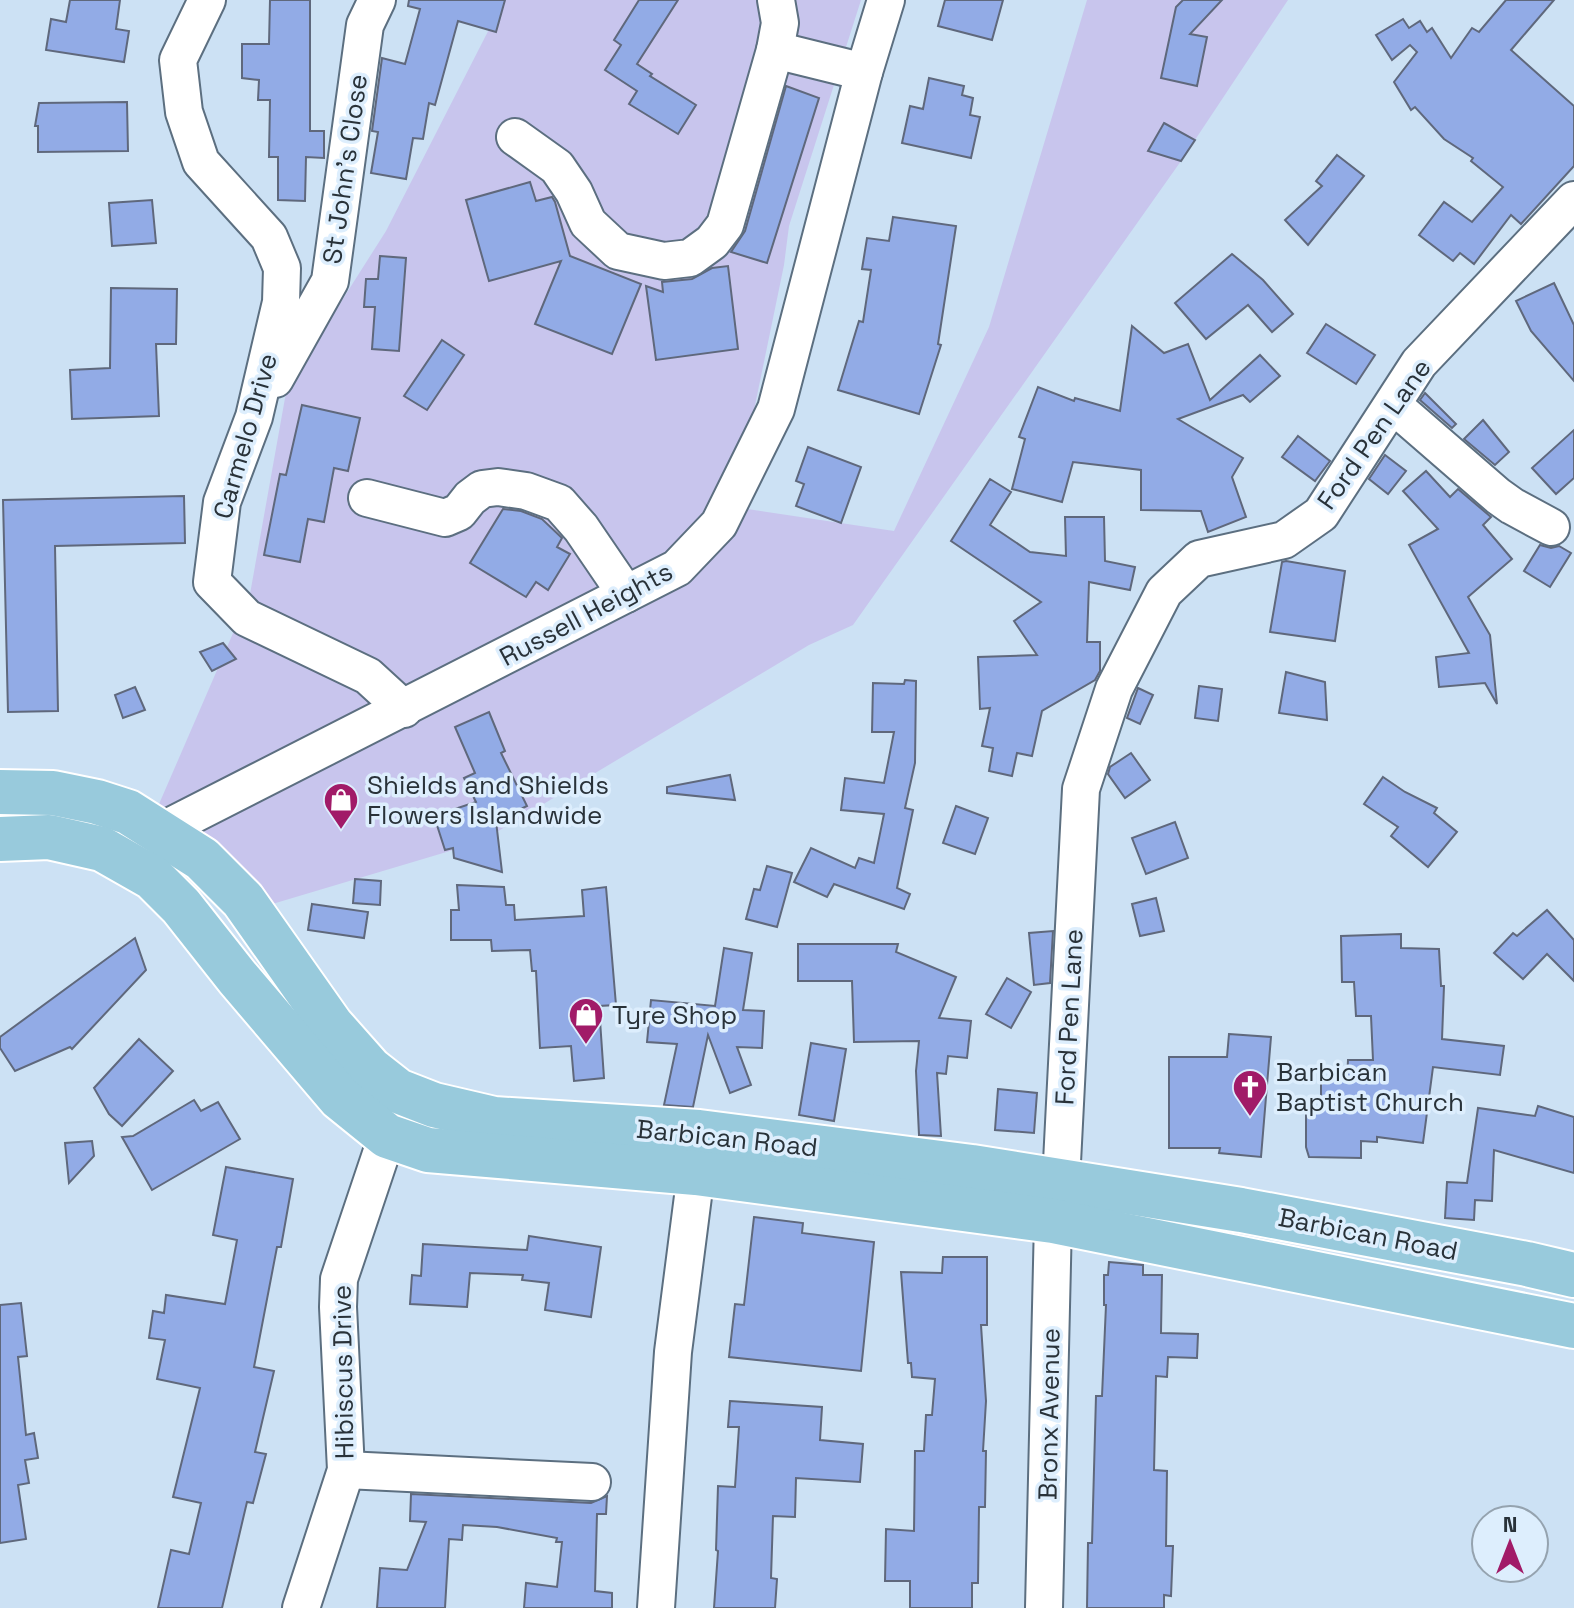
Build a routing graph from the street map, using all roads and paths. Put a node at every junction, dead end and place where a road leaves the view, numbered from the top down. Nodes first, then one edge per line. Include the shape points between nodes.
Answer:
1 (207, 0) edge
2 (377, 0) edge
3 (776, 0) edge
4 (886, 0) edge
5 (775, 50) junction
6 (864, 72) junction
7 (515, 137) dead end
8 (1574, 200) edge
9 (1393, 405) junction
10 (254, 417) junction
11 (367, 498) dead end
12 (1551, 527) dead end
13 (626, 594) junction
14 (404, 709) junction
15 (0, 792) edge
16 (161, 831) junction
17 (0, 839) edge
18 (126, 862) junction
19 (387, 1136) junction
20 (696, 1173) junction
21 (1057, 1201) junction
22 (1574, 1275) edge
23 (1574, 1326) edge
24 (346, 1470) junction
25 (592, 1482) dead end
26 (301, 1608) edge
27 (656, 1608) edge
28 (1044, 1608) edge

1 - 10 street, Carmelo Drive via 178,60 184,112 201,162 269,237 282,268 281,302
2 - 10 street, St John's Close via 365,25 330,281
3 - 5 street via 780,23
4 - 6 street, Russell Heights
5 - 6 street
5 - 7 street via 725,225 690,258 664,261 618,251 588,223 557,167
6 - 13 street, Russell Heights via 776,409 719,524 677,568
8 - 9 street, Ford Pen Lane via 1419,363
9 - 12 street via 1498,496
9 - 21 street, Ford Pen Lane via 1321,514 1284,540 1199,559 1164,592 1114,689 1081,789
10 - 14 street, Carmelo Drive via 222,502 212,582 247,618 368,676
11 - 13 street via 445,518 482,489 526,491 559,503
13 - 14 street, Russell Heights
14 - 16 street, Russell Heights
15 - 16 main road, Barbican Road via 53,793 97,802
16 - 18 street, Russell Heights
16 - 21 main road, Barbican Road via 202,859 243,900 331,1025 398,1091 494,1119 699,1132 972,1167
17 - 18 main road, Barbican Road via 49,837 102,849
18 - 19 main road, Barbican Road via 153,878 181,906 311,1066
19 - 20 main road, Barbican Road via 428,1150
19 - 24 street, Hibiscus Drive via 339,1279
20 - 21 main road, Barbican Road
20 - 27 street via 673,1352
21 - 22 main road, Barbican Road via 1241,1210
21 - 23 main road, Barbican Road
21 - 28 street, Bronx Avenue
24 - 25 street
24 - 26 street, Hibiscus Drive

